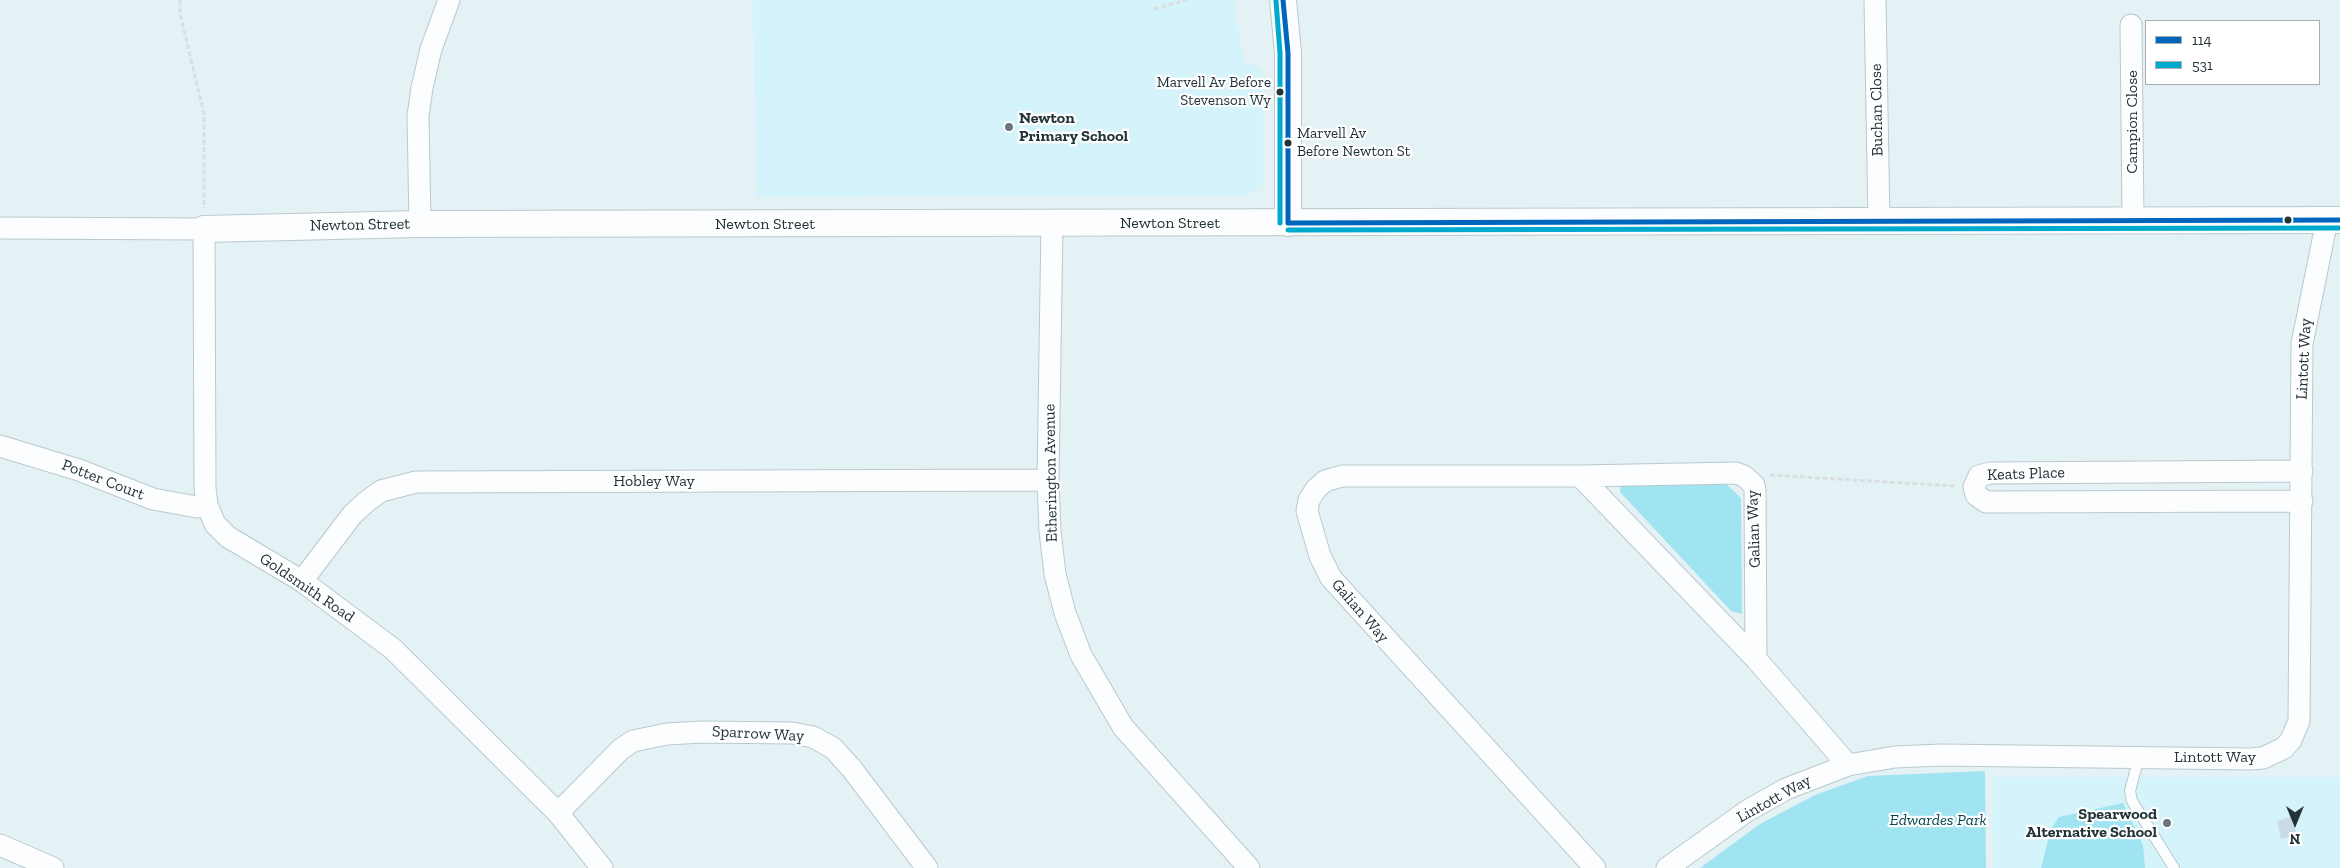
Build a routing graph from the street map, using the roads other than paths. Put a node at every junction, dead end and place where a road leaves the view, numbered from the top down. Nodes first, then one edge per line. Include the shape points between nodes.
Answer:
1 (449, 0) edge
2 (1283, 0) edge
3 (1875, 0) edge
4 (2132, 25) dead end
5 (2132, 220) junction
6 (2334, 220) edge
7 (1879, 221) junction
8 (1052, 223) junction
9 (1288, 223) junction
10 (420, 224) junction
11 (0, 228) edge
12 (204, 229) junction
13 (0, 446) edge
14 (2302, 471) junction
15 (1580, 476) junction
16 (1048, 480) junction
17 (2302, 501) junction
18 (207, 505) junction
19 (302, 581) junction
20 (1756, 659) junction
21 (2140, 756) junction
22 (1848, 765) junction
23 (558, 813) junction
24 (0, 845) edge
25 (52, 868) edge
26 (602, 868) edge
27 (927, 868) edge
28 (1250, 868) edge
29 (1595, 868) edge
30 (1667, 868) edge
31 (2174, 868) edge

1 - 10 street via 431,49 418,116
2 - 9 street via 1288,53
3 - 7 street, Buchan Close
4 - 5 street, Campion Close
5 - 6 street, Newton Street
5 - 7 street, Newton Street
6 - 14 street, Lintott Way via 2302,344
7 - 9 street, Newton Street
8 - 9 street, Newton Street
8 - 10 street, Newton Street
8 - 16 street, Etherington Avenue
10 - 12 street, Newton Street
11 - 12 street, Newton Street
12 - 18 street, Goldsmith Road
13 - 18 street, Potter Court via 79,470 153,499 197,507
14 - 17 street, Lintott Way
14 - 17 street, Keats Place via 1990,473 1979,476 1974,487 1976,496 1986,502
15 - 20 street
15 - 20 street, Galian Way via 1736,474 1750,480 1755,491
15 - 29 street, Galian Way via 1342,476 1324,481 1316,489 1307,511 1320,556 1344,595
16 - 19 street, Hobley Way via 416,482 381,491 366,502 352,515
16 - 28 street, Etherington Avenue via 1055,574 1081,655 1123,727
17 - 21 street, Lintott Way via 2299,721 2291,740 2274,754 2249,759
18 - 19 street, Goldsmith Road via 215,524 228,537
19 - 23 street, Goldsmith Road via 393,649
20 - 22 street
21 - 22 street, Lintott Way via 1941,755 1895,757
21 - 31 lane via 2130,791 2132,801
22 - 30 street, Lintott Way via 1786,789 1748,811
23 - 26 street, Goldsmith Road
23 - 27 street, Sparrow Way via 621,749 633,741 667,734 702,732 792,733 813,737 833,748 852,768
24 - 25 street

